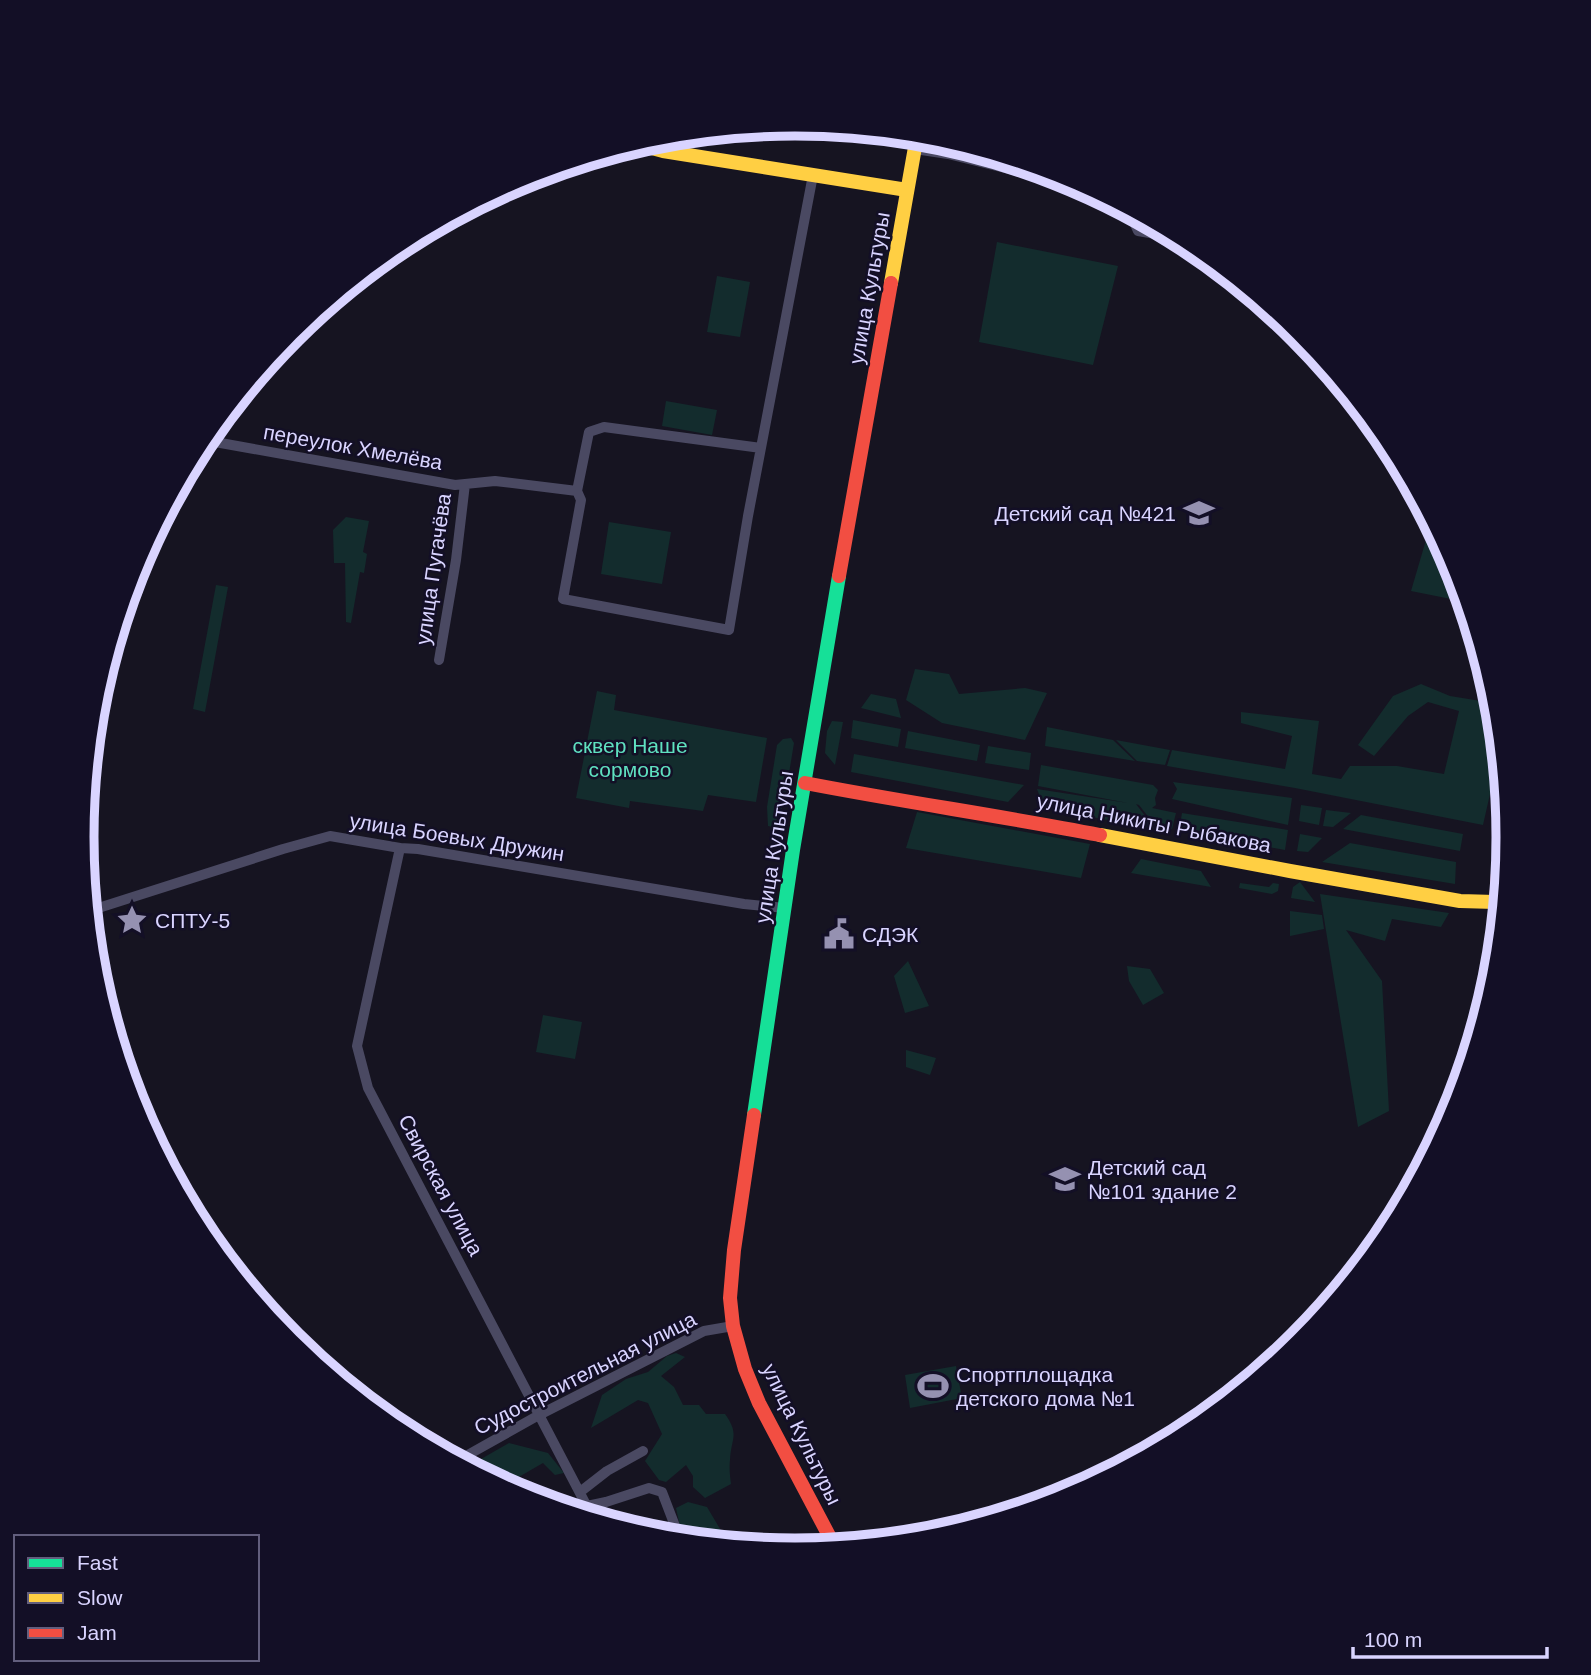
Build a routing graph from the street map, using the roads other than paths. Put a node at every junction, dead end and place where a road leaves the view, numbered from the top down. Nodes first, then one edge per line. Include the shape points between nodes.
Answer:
1 (915, 147) edge
2 (661, 150) edge
3 (939, 151) edge
4 (1000, 167) edge
5 (813, 175) junction
6 (907, 190) junction
7 (1135, 224) edge
8 (1151, 233) edge
9 (217, 442) edge
10 (761, 448) junction
11 (460, 484) junction
12 (578, 491) junction
13 (439, 660) dead end
14 (805, 783) junction
15 (400, 848) junction
16 (1493, 902) edge
17 (98, 908) edge
18 (785, 908) junction
19 (733, 1326) junction
20 (539, 1415) junction
21 (643, 1451) dead end
22 (466, 1456) edge
23 (580, 1492) junction
24 (581, 1505) edge
25 (590, 1507) edge
26 (676, 1528) edge
27 (830, 1537) edge

1 - 6 main road, улица Культуры
2 - 5 main road
3 - 4 street
5 - 6 main road
5 - 10 street
6 - 14 main road, улица Культуры
7 - 8 street via 1138,231
9 - 11 street, переулок Хмелёва
10 - 12 street via 604,427 589,432
10 - 12 street via 729,630 563,599 581,500
11 - 12 street, переулок Хмелёва via 495,481
11 - 13 street, улица Пугачёва via 456,560
14 - 16 main road, улица Никиты Рыбакова via 1460,901
14 - 18 main road, улица Культуры
15 - 17 street, улица Боевых Дружин via 330,836
15 - 18 street, улица Боевых Дружин
15 - 20 street, Свирская улица via 357,1046 368,1088
18 - 19 main road, улица Культуры via 734,1250
19 - 20 street, Судостроительная улица via 704,1331
19 - 27 main road, улица Культуры via 759,1403
20 - 22 street, Судостроительная улица
20 - 23 street, Свирская улица
21 - 23 street
23 - 24 street, Свирская улица
25 - 26 street via 649,1488 662,1492

